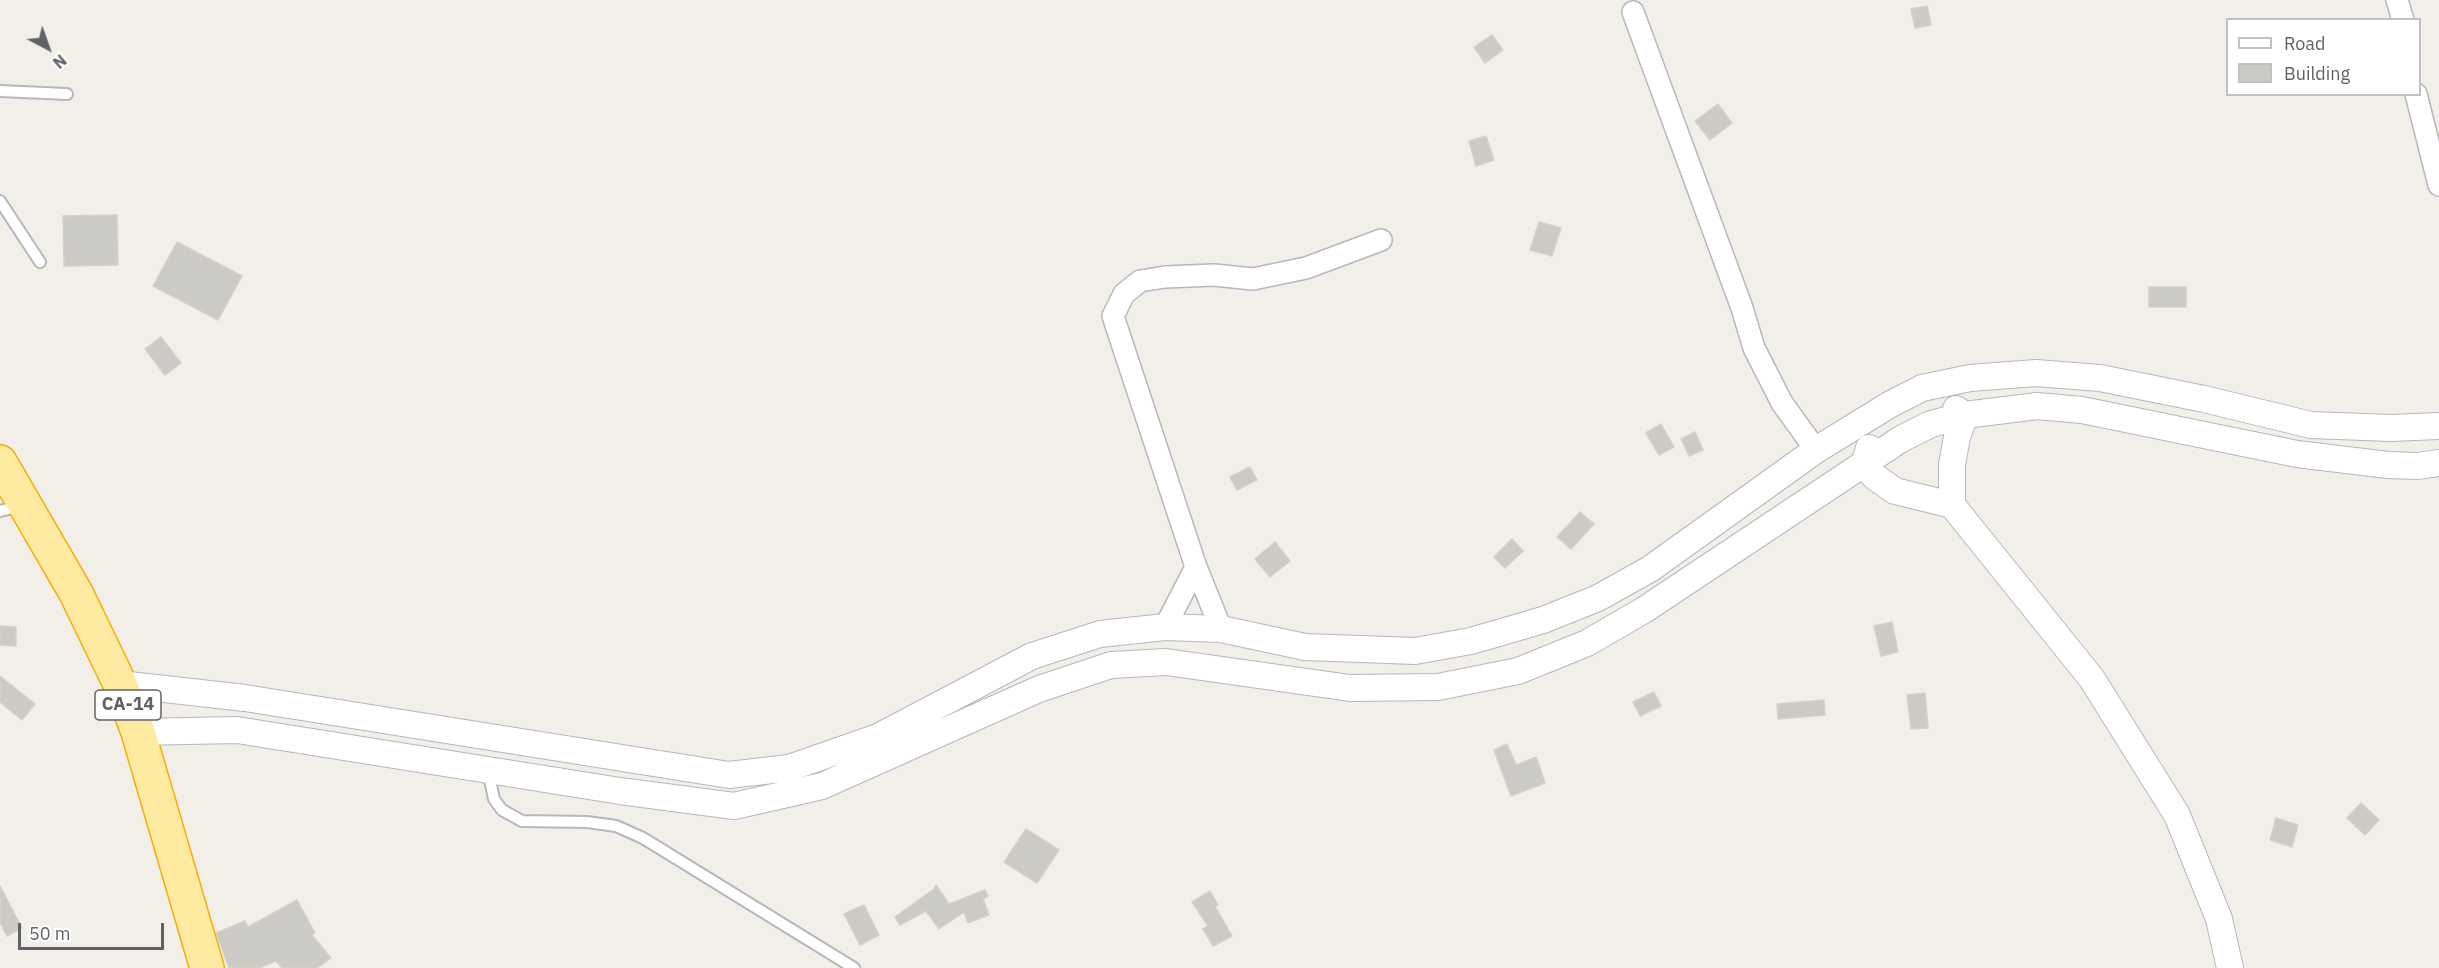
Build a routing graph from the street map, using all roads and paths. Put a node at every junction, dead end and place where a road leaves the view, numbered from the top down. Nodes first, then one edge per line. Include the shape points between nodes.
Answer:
1 (2397, 0) edge
2 (1634, 12) dead end
3 (2402, 18) edge
4 (0, 91) edge
5 (67, 94) dead end
6 (2417, 96) edge
7 (2439, 185) edge
8 (0, 201) edge
9 (1381, 240) dead end
10 (40, 262) dead end
11 (1922, 388) junction
12 (1889, 405) junction
13 (1965, 415) junction
14 (2439, 426) edge
15 (1816, 450) junction
16 (0, 462) edge
17 (2439, 463) edge
18 (1864, 465) junction
19 (1952, 505) junction
20 (13, 508) edge
21 (1196, 567) junction
22 (1165, 627) junction
23 (1221, 629) junction
24 (120, 684) junction
25 (138, 732) junction
26 (488, 770) junction
27 (207, 968) edge
28 (854, 968) edge
29 (2230, 968) edge

1 - 3 street
2 - 15 street via 1754,348 1782,403
4 - 5 lane
6 - 7 street
8 - 10 lane
9 - 21 street via 1306,268 1253,279 1214,275 1165,277 1140,281 1124,294 1113,316
11 - 12 street
11 - 13 street
11 - 14 street via 1970,378 2036,373 2100,378 2312,425
12 - 15 street
12 - 18 street
13 - 17 street via 2037,406 2082,410 2297,454 2388,465
13 - 18 street via 1931,424
13 - 19 street via 1952,464
15 - 23 street via 1650,569 1598,598 1543,620 1471,641 1415,651 1305,647
16 - 20 highway, CA-14
18 - 19 street via 1895,491
18 - 26 street via 1644,610 1587,643 1518,670 1438,687 1350,688 1166,662 1111,665 1039,689 822,786 734,806
19 - 29 street via 2092,679 2177,815 2219,919
20 - 24 highway, CA-14 via 76,593
21 - 22 street
21 - 23 street
22 - 23 street
22 - 24 street via 1100,634 1032,656 878,737 789,768 729,775 256,700
24 - 25 highway, CA-14
25 - 26 street via 237,729
25 - 27 highway, CA-14
26 - 28 lane via 494,799 502,810 522,821 616,826 643,838

